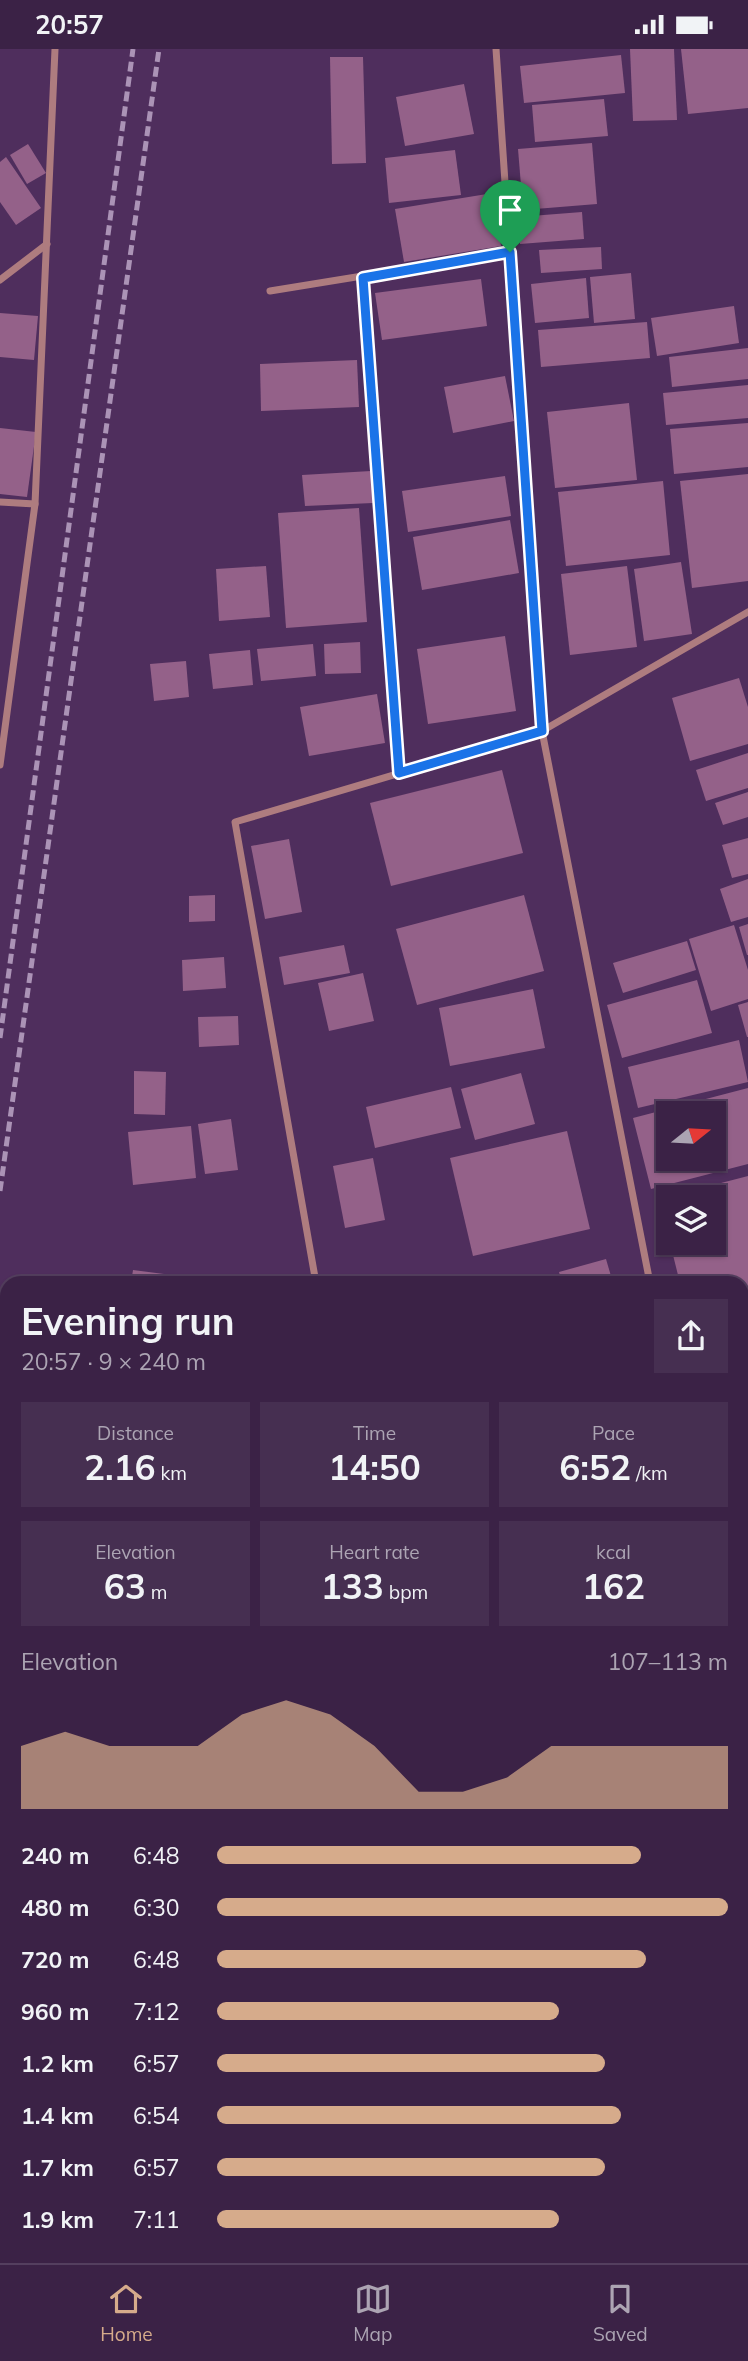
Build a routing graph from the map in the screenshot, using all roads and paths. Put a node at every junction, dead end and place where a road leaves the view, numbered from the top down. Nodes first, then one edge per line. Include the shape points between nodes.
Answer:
1 (55, 49) edge
2 (496, 49) edge
3 (47, 244) junction
4 (510, 252) junction
5 (363, 278) junction
6 (0, 280) edge
7 (270, 291) dead end
8 (0, 502) edge
9 (35, 504) junction
10 (748, 612) edge
11 (0, 698) edge
12 (9, 699) junction
13 (542, 731) junction
14 (0, 765) edge
15 (399, 773) junction
16 (315, 1276) edge
17 (649, 1276) edge

1 - 3 street
2 - 4 street
3 - 6 street
3 - 9 street
4 - 5 street
4 - 13 street
5 - 7 street
5 - 15 street
8 - 9 street
9 - 12 street
10 - 13 street
11 - 12 street
12 - 14 street
13 - 15 street
13 - 17 street
15 - 16 street via 235,822

